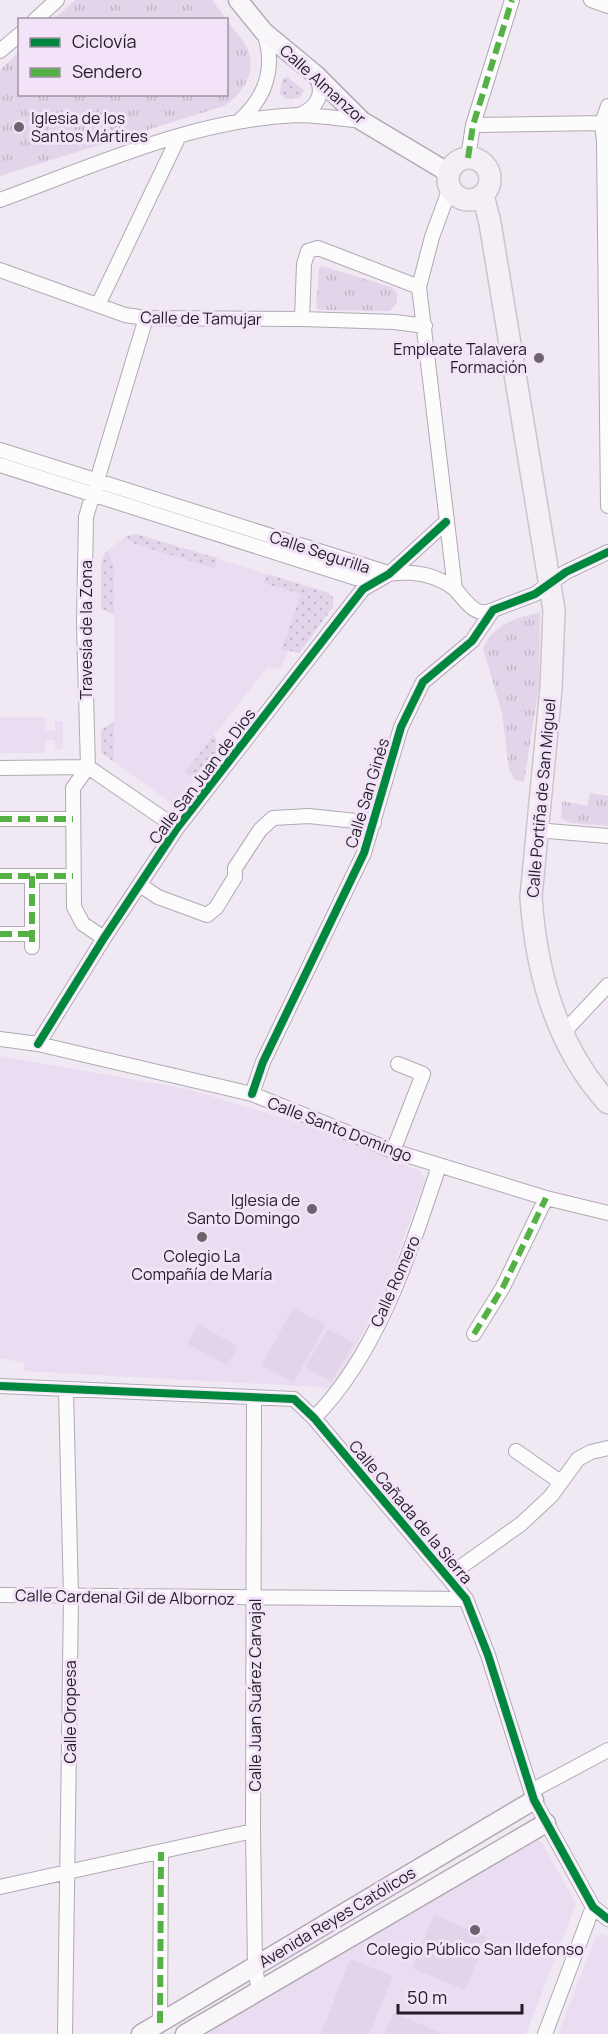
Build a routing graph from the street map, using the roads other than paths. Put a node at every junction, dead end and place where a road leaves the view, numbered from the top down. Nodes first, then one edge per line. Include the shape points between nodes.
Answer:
1 (57, 0) edge
2 (238, 0) edge
3 (513, 0) edge
4 (591, 0) edge
5 (608, 6) edge
6 (37, 18) edge
7 (264, 32) junction
8 (18, 36) edge
9 (0, 51) edge
10 (316, 75) junction
11 (608, 106) edge
12 (299, 115) junction
13 (362, 121) junction
14 (238, 122) junction
15 (602, 123) junction
16 (473, 125) junction
17 (179, 136) junction
18 (468, 158) junction
19 (450, 181) junction
20 (483, 195) junction
21 (0, 200) edge
22 (0, 270) edge
23 (419, 287) junction
24 (98, 305) junction
25 (146, 318) junction
26 (302, 319) junction
27 (425, 326) junction
28 (0, 450) edge
29 (0, 465) edge
30 (97, 481) junction
31 (92, 495) junction
32 (608, 506) edge
33 (446, 522) junction
34 (608, 552) edge
35 (389, 574) junction
36 (550, 583) junction
37 (455, 589) junction
38 (493, 610) junction
39 (88, 766) junction
40 (0, 768) edge
41 (0, 819) edge
42 (73, 819) junction
43 (374, 823) junction
44 (177, 828) junction
45 (536, 830) junction
46 (608, 836) edge
47 (0, 876) edge
48 (32, 876) junction
49 (73, 876) junction
50 (140, 885) junction
51 (0, 934) edge
52 (104, 938) junction
53 (608, 985) edge
54 (562, 1034) junction
55 (0, 1039) edge
56 (38, 1044) junction
57 (398, 1064) dead end
58 (252, 1094) junction
59 (608, 1103) edge
60 (393, 1151) junction
61 (439, 1166) junction
62 (546, 1198) junction
63 (608, 1214) edge
64 (474, 1334) dead end
65 (0, 1386) edge
66 (66, 1391) junction
67 (254, 1398) junction
68 (314, 1418) junction
69 (608, 1448) edge
70 (516, 1451) dead end
71 (559, 1481) junction
72 (448, 1576) junction
73 (0, 1595) edge
74 (70, 1597) junction
75 (256, 1598) junction
76 (466, 1599) junction
77 (608, 1750) edge
78 (533, 1795) junction
79 (546, 1823) junction
80 (253, 1831) junction
81 (161, 1852) junction
82 (68, 1872) junction
83 (0, 1887) edge
84 (593, 1907) junction
85 (608, 1919) edge
86 (255, 1966) junction
87 (259, 1992) junction
88 (160, 2023) junction
89 (65, 2034) edge
90 (141, 2034) edge
91 (185, 2034) edge
92 (544, 2034) edge

1 - 6 street
2 - 7 street, Calle Almanzor
3 - 16 street
4 - 5 street
7 - 10 street, Calle Almanzor
7 - 14 street via 270,55 268,78 257,102
8 - 9 street
10 - 12 street via 321,88 317,103
10 - 13 street, Calle Almanzor
11 - 15 street
12 - 13 street
12 - 14 street
13 - 19 street, Calle Almanzor
14 - 17 street
15 - 16 street
15 - 32 street
16 - 18 street
17 - 21 street
17 - 24 street
18 - 19 main road via 455,163
18 - 20 main road via 481,161 488,170 489,184
19 - 20 main road via 456,195 465,199
19 - 23 street
20 - 36 main road, Calle Portiña de San Miguel
22 - 24 street, Calle de Tamujar
23 - 26 street via 318,248 308,251 304,264
23 - 27 street
24 - 25 street, Calle de Tamujar
25 - 26 street, Calle de Tamujar
25 - 30 street, Travesía de la Zona
26 - 27 street, Calle de Tamujar
27 - 33 street
28 - 30 street, Calle Segurilla
29 - 31 street, Calle Segurilla
30 - 31 street, Travesía de la Zona
30 - 35 street, Calle Segurilla
31 - 35 street, Calle Segurilla via 356,578
31 - 39 street, Travesía de la Zona via 86,517 84,624
33 - 35 street, Calle San Juan de Dios
33 - 37 street
34 - 36 street
35 - 37 street via 427,574
35 - 44 street, Calle San Juan de Dios via 363,589
36 - 38 street via 535,594
36 - 45 main road, Calle Portiña de San Miguel via 554,648
37 - 38 street via 474,610
38 - 43 street, Calle San Ginés via 472,641 423,682 401,727
39 - 40 street
39 - 42 street via 73,788
39 - 44 street
41 - 42 street
42 - 49 street
43 - 50 street via 309,816 273,818 260,830 235,868 235,877 216,908 207,915 158,897
43 - 58 street, Calle San Ginés via 364,853 263,1062
44 - 50 street, Calle San Juan de Dios
45 - 46 street
45 - 54 main road, Calle Portiña de San Miguel via 531,897 534,930 545,989
47 - 48 street
48 - 49 street
48 - 51 street via 32,940
49 - 52 street via 77,917
50 - 52 street, Calle San Juan de Dios
52 - 56 street, Calle San Juan de Dios
53 - 54 street
54 - 59 main road, Calle Portiña de San Miguel
55 - 56 street, Calle Santo Domingo
56 - 58 street, Calle Santo Domingo
57 - 60 street via 423,1074
58 - 60 street, Calle Santo Domingo
60 - 61 street, Calle Santo Domingo
61 - 62 street, Calle Santo Domingo
61 - 68 street, Calle Romero via 388,1304 338,1395
62 - 63 street, Calle Santo Domingo
62 - 64 street via 503,1287
65 - 66 street, Calle Cañada de la Sierra
66 - 67 street, Calle Cañada de la Sierra
66 - 74 street, Calle Oropesa
67 - 68 street, Calle Cañada de la Sierra via 294,1399
67 - 75 street, Calle Juan Suárez Carvajal
68 - 72 street, Calle Cañada de la Sierra
69 - 71 street via 578,1459
70 - 71 street
71 - 72 street via 551,1496 521,1524
72 - 76 street, Calle Cañada de la Sierra
73 - 74 street, Calle Cardenal Gil de Albornoz
74 - 75 street, Calle Cardenal Gil de Albornoz
74 - 82 street, Calle Oropesa
75 - 76 street, Calle Cardenal Gil de Albornoz
75 - 80 street, Calle Juan Suárez Carvajal
76 - 78 street, Calle Cañada de la Sierra
77 - 78 street
78 - 79 street, Calle Cañada de la Sierra
78 - 86 street, Avenida Reyes Católicos
79 - 84 street, Calle Cañada de la Sierra
79 - 87 street, Avenida Reyes Católicos
80 - 81 street
80 - 86 street, Calle Juan Suárez Carvajal
81 - 82 street
81 - 88 street
82 - 83 street
82 - 89 street, Calle Oropesa
84 - 85 street, Calle Cañada de la Sierra
84 - 92 street
86 - 87 street, Calle Juan Suárez Carvajal
86 - 88 street, Avenida Reyes Católicos
87 - 91 street, Avenida Reyes Católicos
88 - 90 street, Avenida Reyes Católicos

